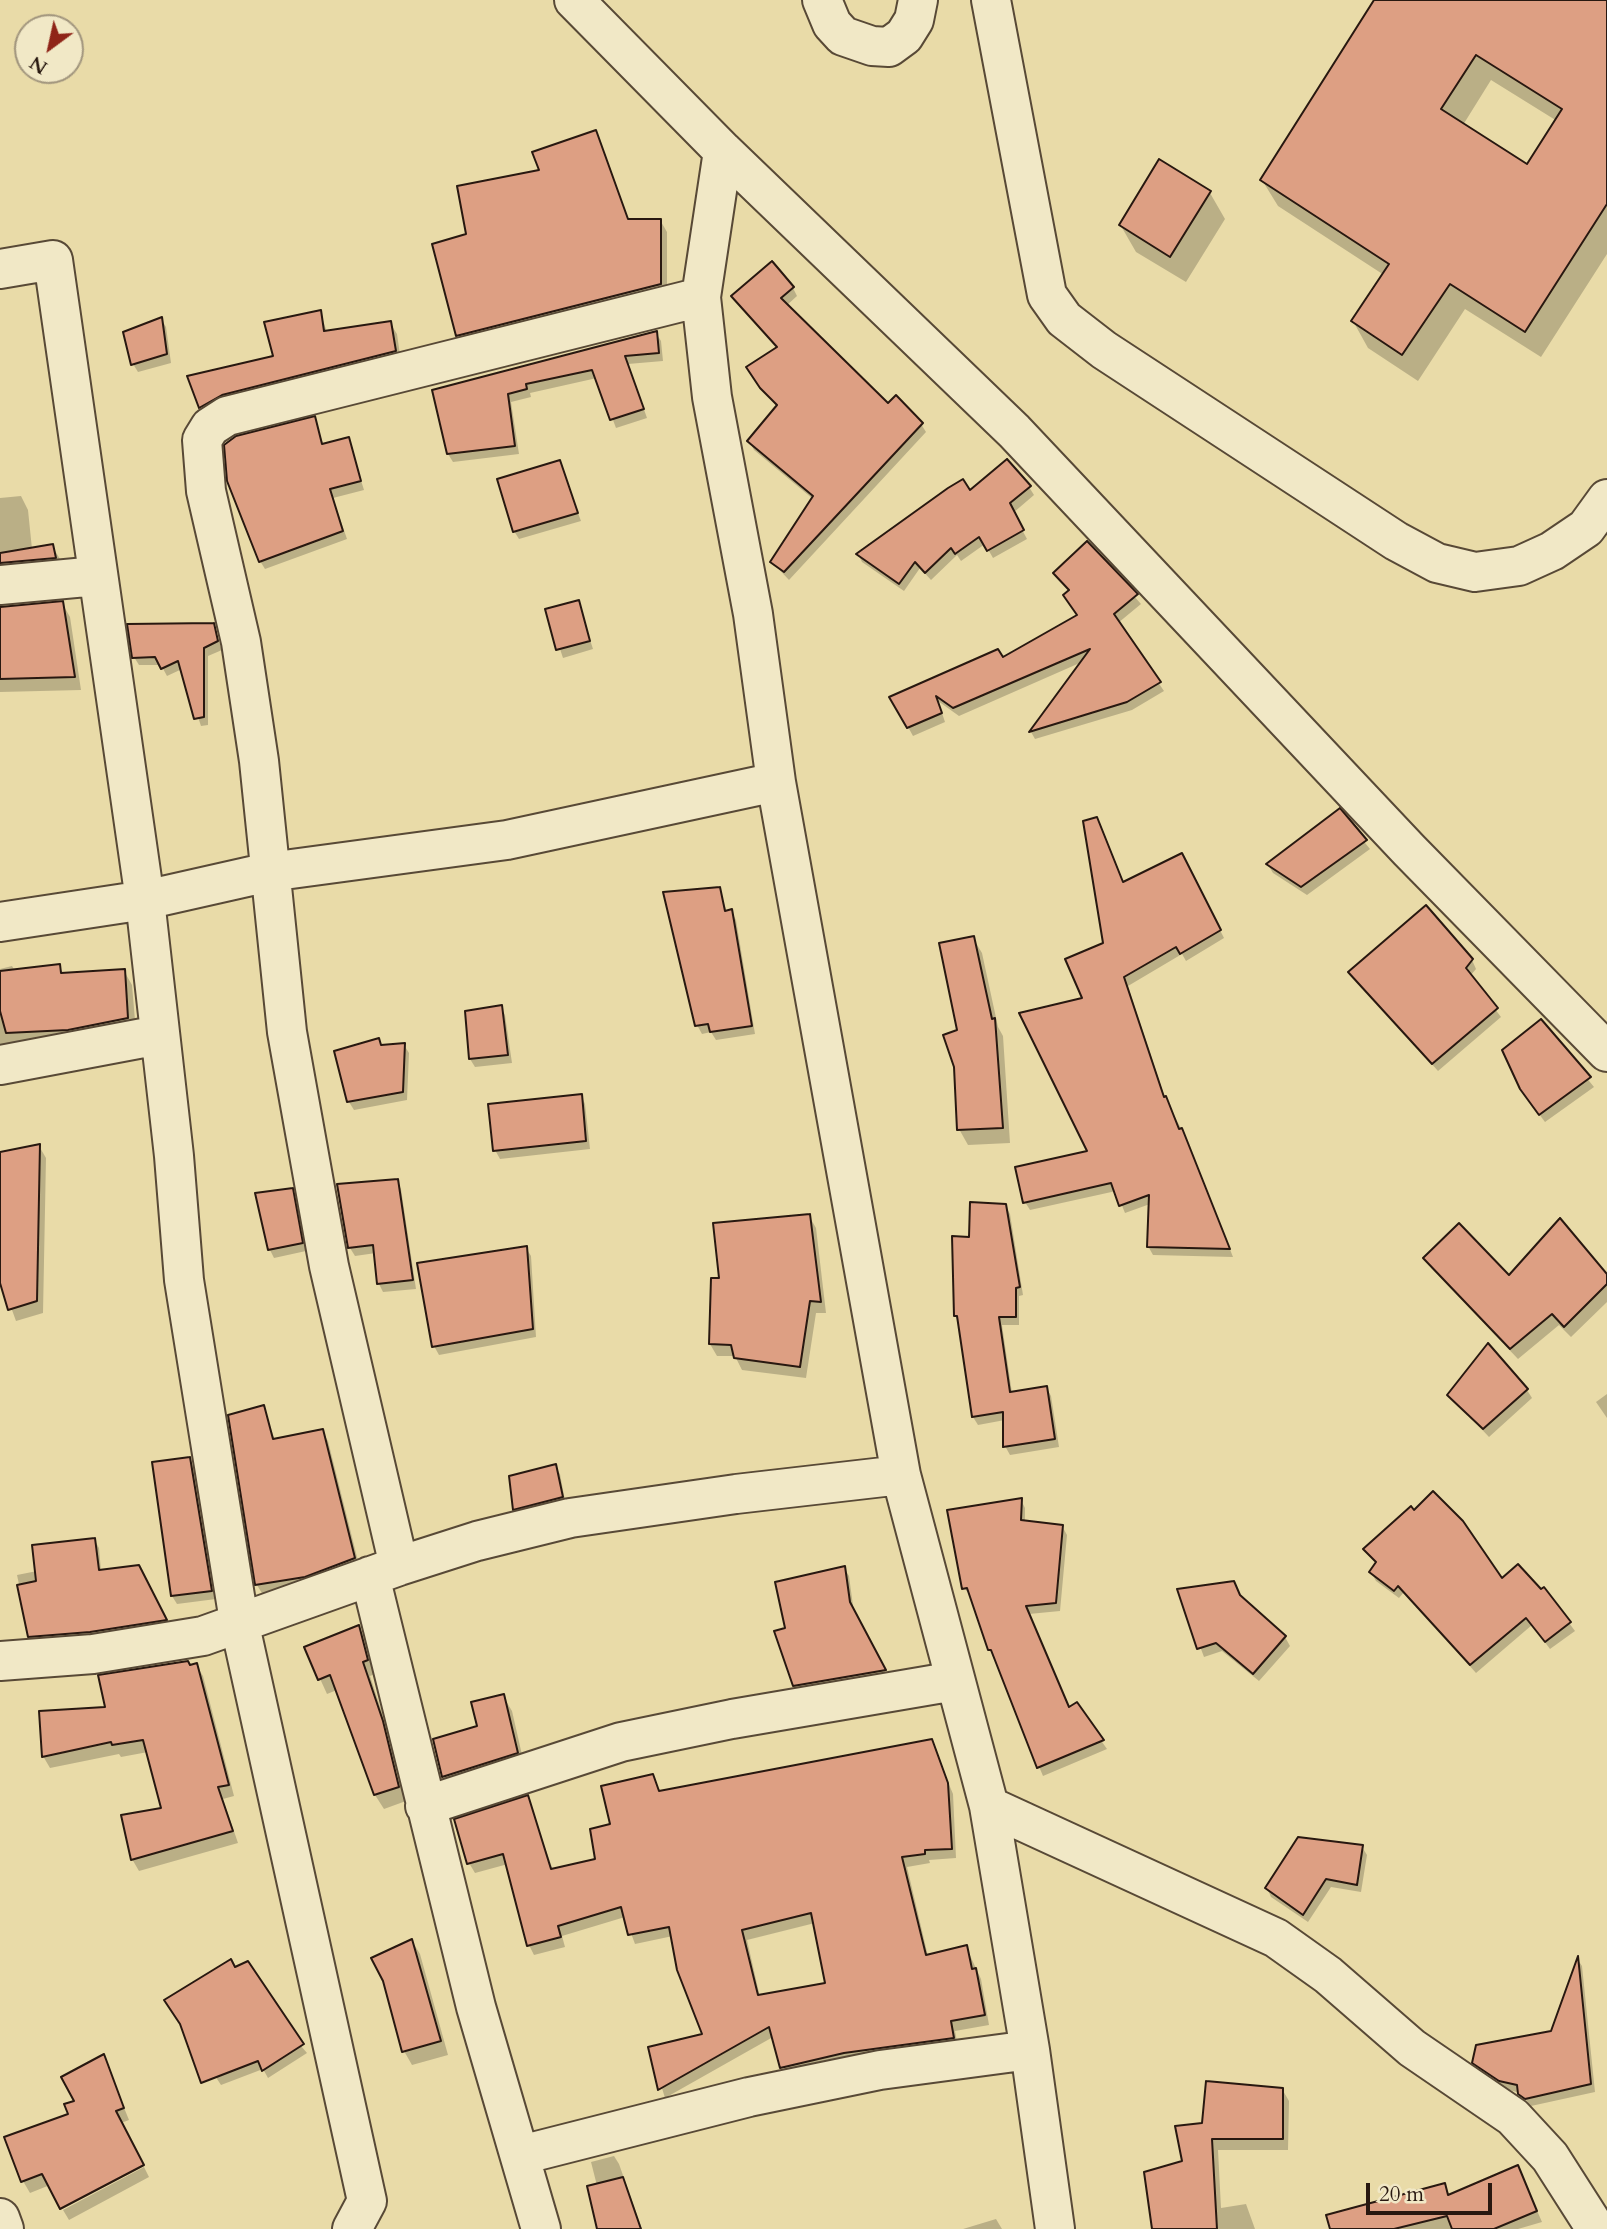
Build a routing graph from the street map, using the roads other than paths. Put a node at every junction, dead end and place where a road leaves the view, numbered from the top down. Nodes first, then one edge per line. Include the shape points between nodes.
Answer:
1 (574, 0) edge
2 (822, 0) edge
3 (918, 0) edge
4 (991, 0) edge
5 (723, 151) junction
6 (0, 269) edge
7 (701, 297) junction
8 (1607, 499) edge
9 (97, 576) junction
10 (0, 585) edge
11 (776, 782) junction
12 (269, 872) junction
13 (145, 900) junction
14 (0, 922) edge
15 (159, 1035) junction
16 (1607, 1052) edge
17 (0, 1065) edge
18 (901, 1475) junction
19 (384, 1571) junction
20 (239, 1621) junction
21 (0, 1661) edge
22 (956, 1681) junction
23 (425, 1806) junction
24 (989, 1806) junction
25 (1030, 2050) junction
26 (521, 2155) junction
27 (0, 2218) edge
28 (363, 2220) edge
29 (4, 2229) edge
30 (541, 2229) edge
31 (1055, 2229) edge
32 (1596, 2229) edge

1 - 5 street
2 - 3 street via 843,36 889,47 905,36
4 - 8 street via 1047,295 1064,319 1115,358 1437,563 1475,572 1519,566 1586,528
5 - 7 street
5 - 16 street via 1014,431 1409,850
6 - 9 street via 52,260
7 - 11 street via 712,397 753,614
7 - 12 street via 240,412 209,426 202,440 201,461 241,642
9 - 10 street
9 - 13 street
11 - 12 street via 507,840
11 - 18 street
12 - 13 street
12 - 19 street via 288,1032
13 - 14 street
13 - 15 street
15 - 17 street
15 - 20 street via 184,1280
18 - 19 street via 570,1518
18 - 22 street
19 - 20 street
19 - 23 street
20 - 21 street via 203,1636 164,1643
20 - 28 street
22 - 23 street via 732,1718 621,1742
22 - 24 street
23 - 26 street via 476,2007
24 - 25 street
24 - 32 street via 1276,1938 1328,1975 1412,2048 1513,2118 1550,2157
25 - 26 street via 867,2073 749,2097
25 - 31 street
26 - 30 street
27 - 29 street

